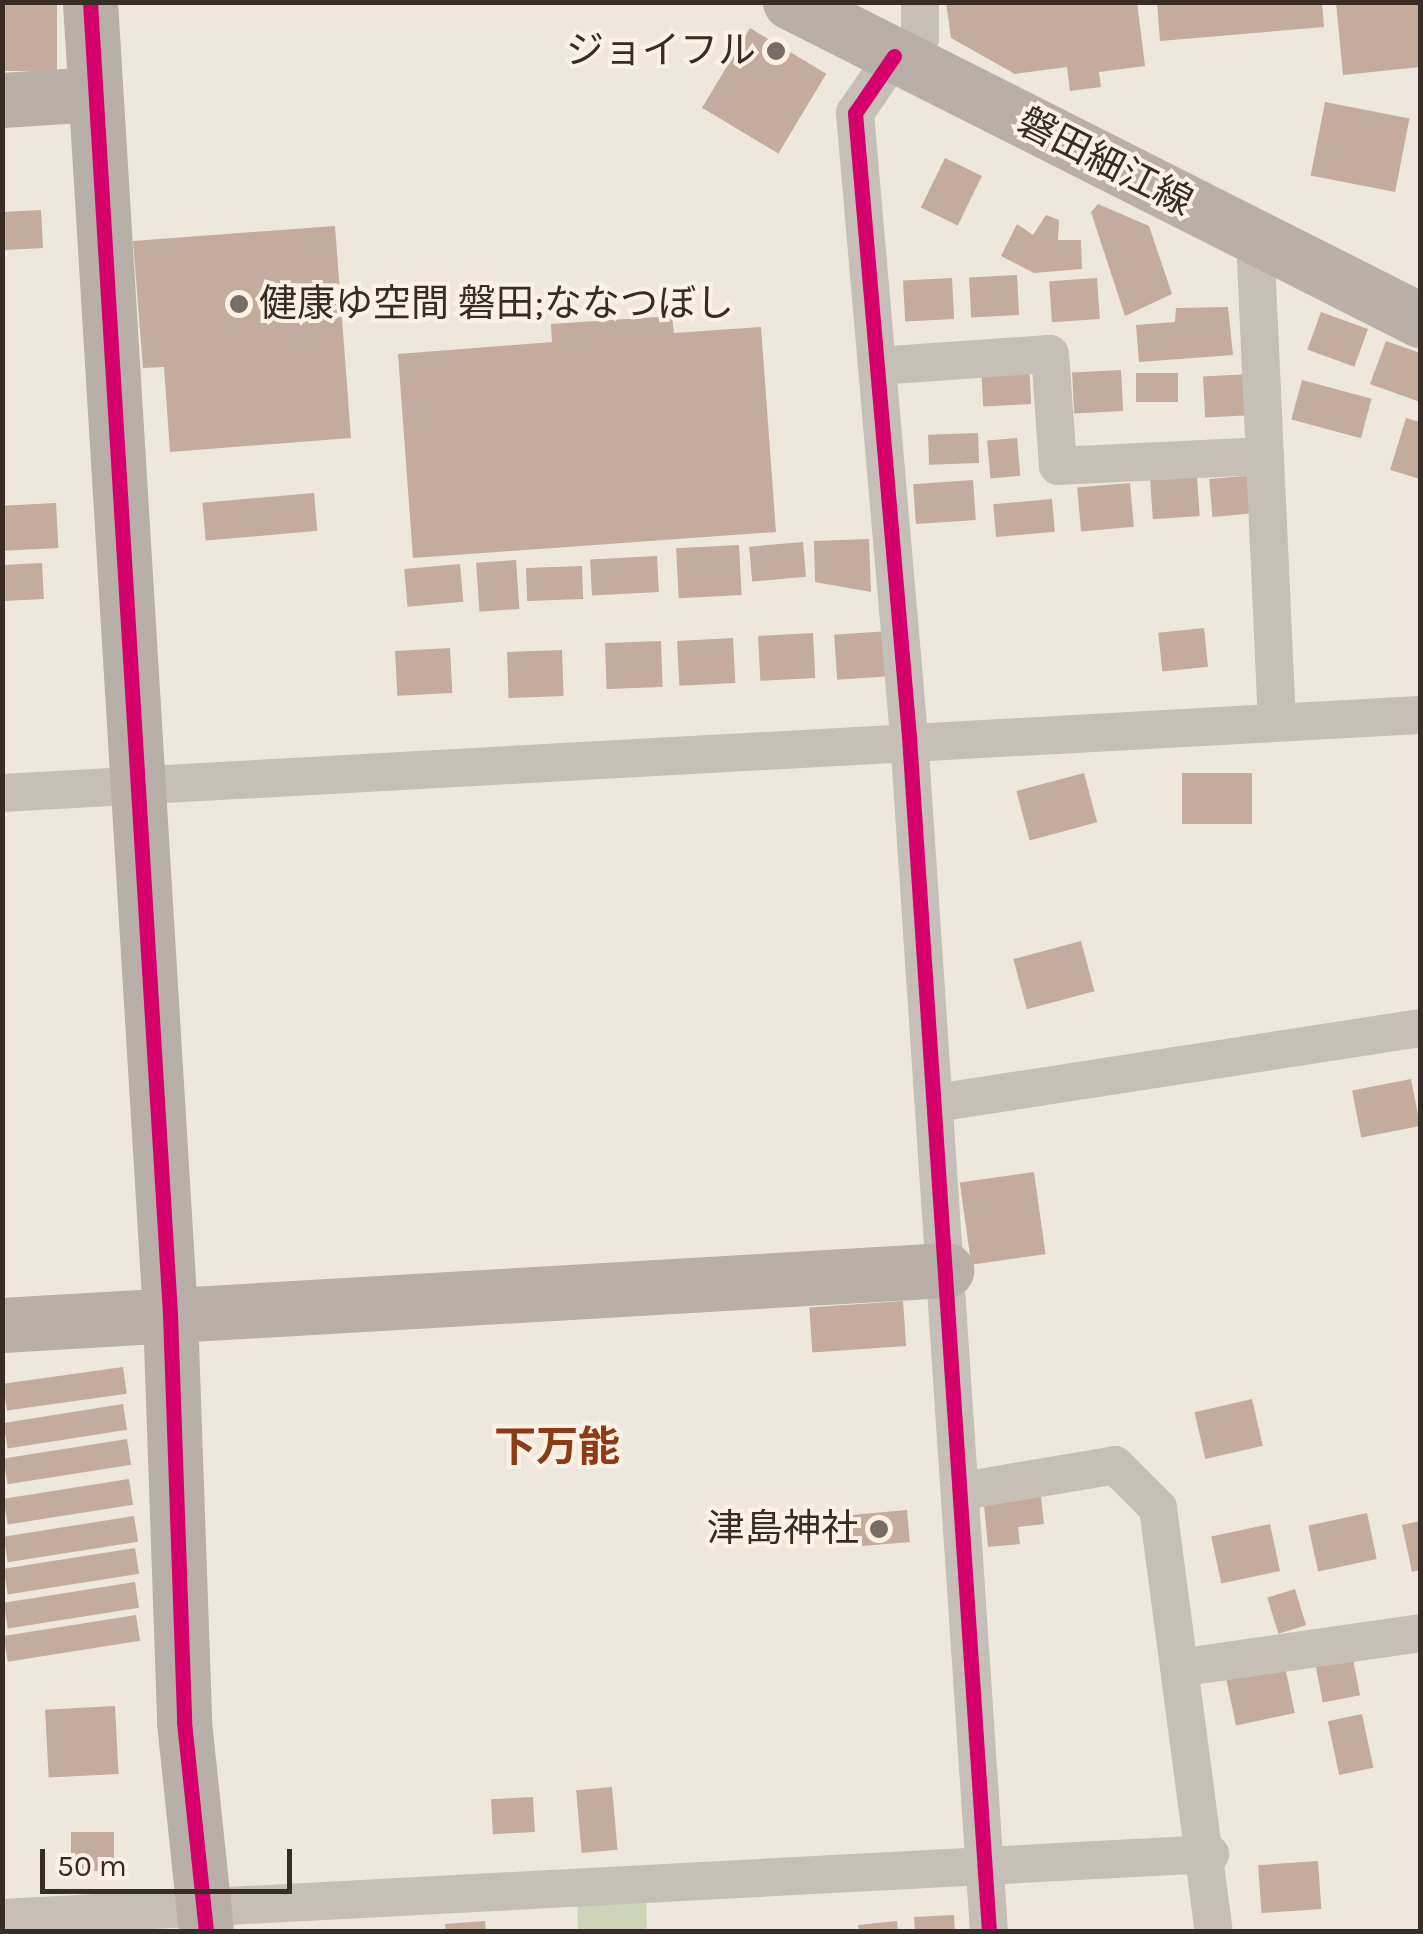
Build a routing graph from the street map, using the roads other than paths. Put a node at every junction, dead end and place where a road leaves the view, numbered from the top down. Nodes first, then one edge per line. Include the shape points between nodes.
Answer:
1 (90, 2) edge
2 (790, 2) edge
3 (920, 2) edge
4 (899, 59) junction
5 (96, 94) junction
6 (2, 100) edge
7 (1255, 238) junction
8 (1420, 320) edge
9 (877, 366) junction
10 (1265, 456) junction
11 (1420, 715) edge
12 (1276, 719) junction
13 (909, 737) junction
14 (138, 783) junction
15 (2, 793) edge
16 (1420, 1028) edge
17 (936, 1103) junction
18 (946, 1270) junction
19 (170, 1314) junction
20 (2, 1325) edge
21 (962, 1491) junction
22 (1420, 1633) edge
23 (1185, 1667) junction
24 (1210, 1854) junction
25 (984, 1860) junction
26 (2, 1918) edge
27 (206, 1921) edge
28 (989, 1932) edge
29 (1214, 1932) edge

1 - 5 street
2 - 4 street, 磐田細江線
3 - 4 street via 920,38
4 - 7 street, 磐田細江線
4 - 9 street via 855,113
5 - 6 street
5 - 14 street
7 - 8 street, 磐田細江線
7 - 10 street
9 - 10 street via 1050,354 1058,466
9 - 13 street
10 - 12 street
11 - 12 street
12 - 13 street
13 - 14 street
13 - 17 street
14 - 15 street
14 - 19 street
16 - 17 street
17 - 18 street
18 - 19 street
18 - 21 street
19 - 20 street
19 - 27 street via 184,1722
21 - 23 street via 1116,1466 1158,1508
21 - 25 street
22 - 23 street
23 - 24 street
24 - 25 street
24 - 29 street
25 - 27 street
25 - 28 street
26 - 27 street

